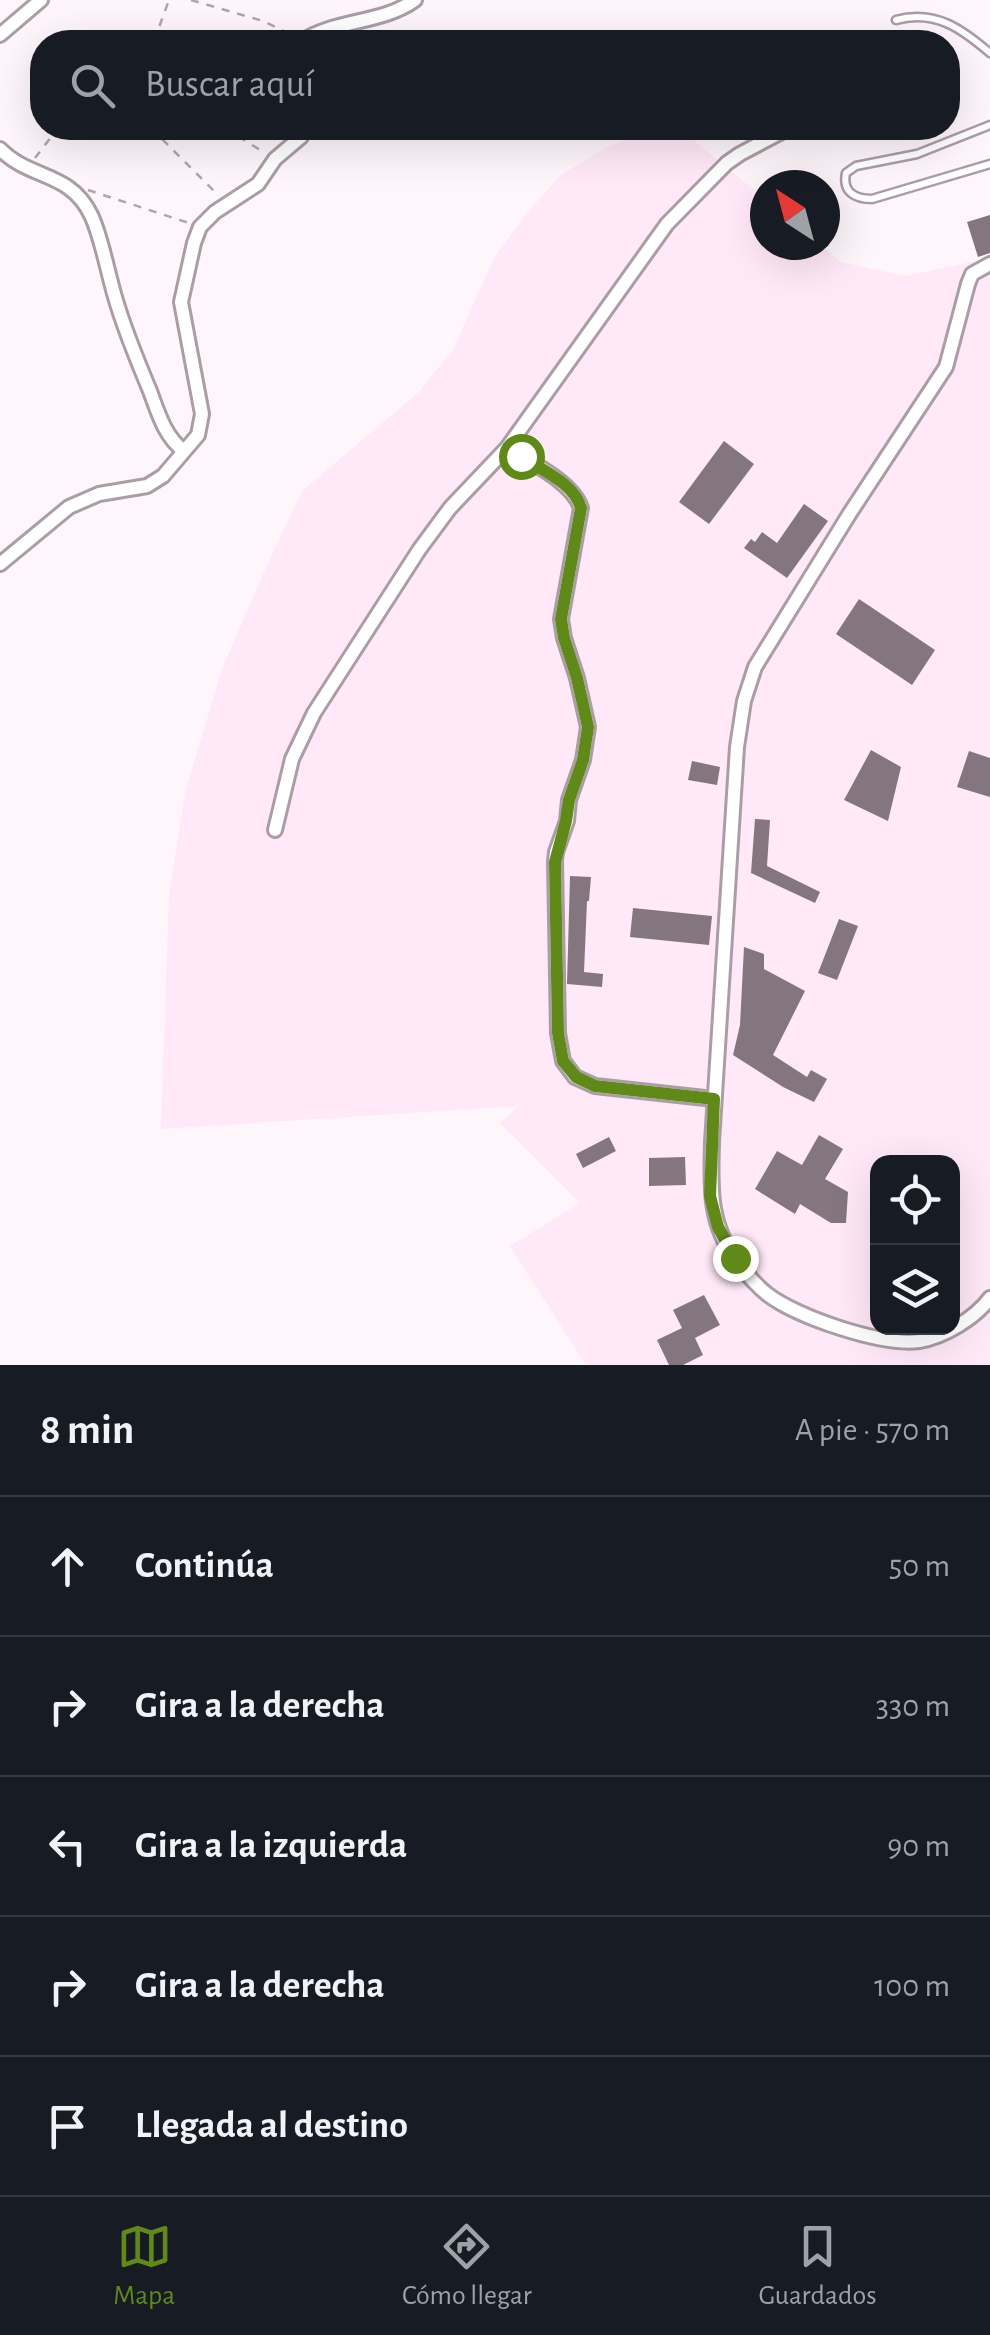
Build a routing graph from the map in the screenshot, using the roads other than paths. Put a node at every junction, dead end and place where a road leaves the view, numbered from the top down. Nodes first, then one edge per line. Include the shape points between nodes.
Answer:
1 (41, 0) edge
2 (416, 0) edge
3 (896, 20) dead end
4 (325, 30) edge
5 (0, 35) edge
6 (990, 53) edge
7 (990, 125) edge
8 (960, 137) edge
9 (297, 140) edge
10 (766, 140) edge
11 (952, 140) edge
12 (0, 149) edge
13 (990, 164) edge
14 (990, 264) edge
15 (507, 448) junction
16 (184, 450) junction
17 (0, 564) edge
18 (276, 830) dead end
19 (714, 1099) junction
20 (990, 1298) edge

1 - 5 street
2 - 4 street via 400,12
3 - 6 lane via 923,16 944,22
7 - 8 lane
9 - 16 street via 258,184 215,212 194,243 181,302 202,414 198,435
10 - 15 street via 727,163 667,224
11 - 13 lane via 856,166 844,182 851,195 872,199
12 - 16 street via 28,170 60,180 91,214 163,425
14 - 19 street via 972,274 946,368 755,667 744,700
15 - 18 street via 419,550 314,713 292,759
15 - 19 street via 566,486 581,508 561,619 588,727 555,862 563,1061 595,1086
16 - 17 street via 147,486 99,494 69,508
19 - 20 street via 710,1196 718,1227 766,1293 805,1316 914,1342 960,1324

